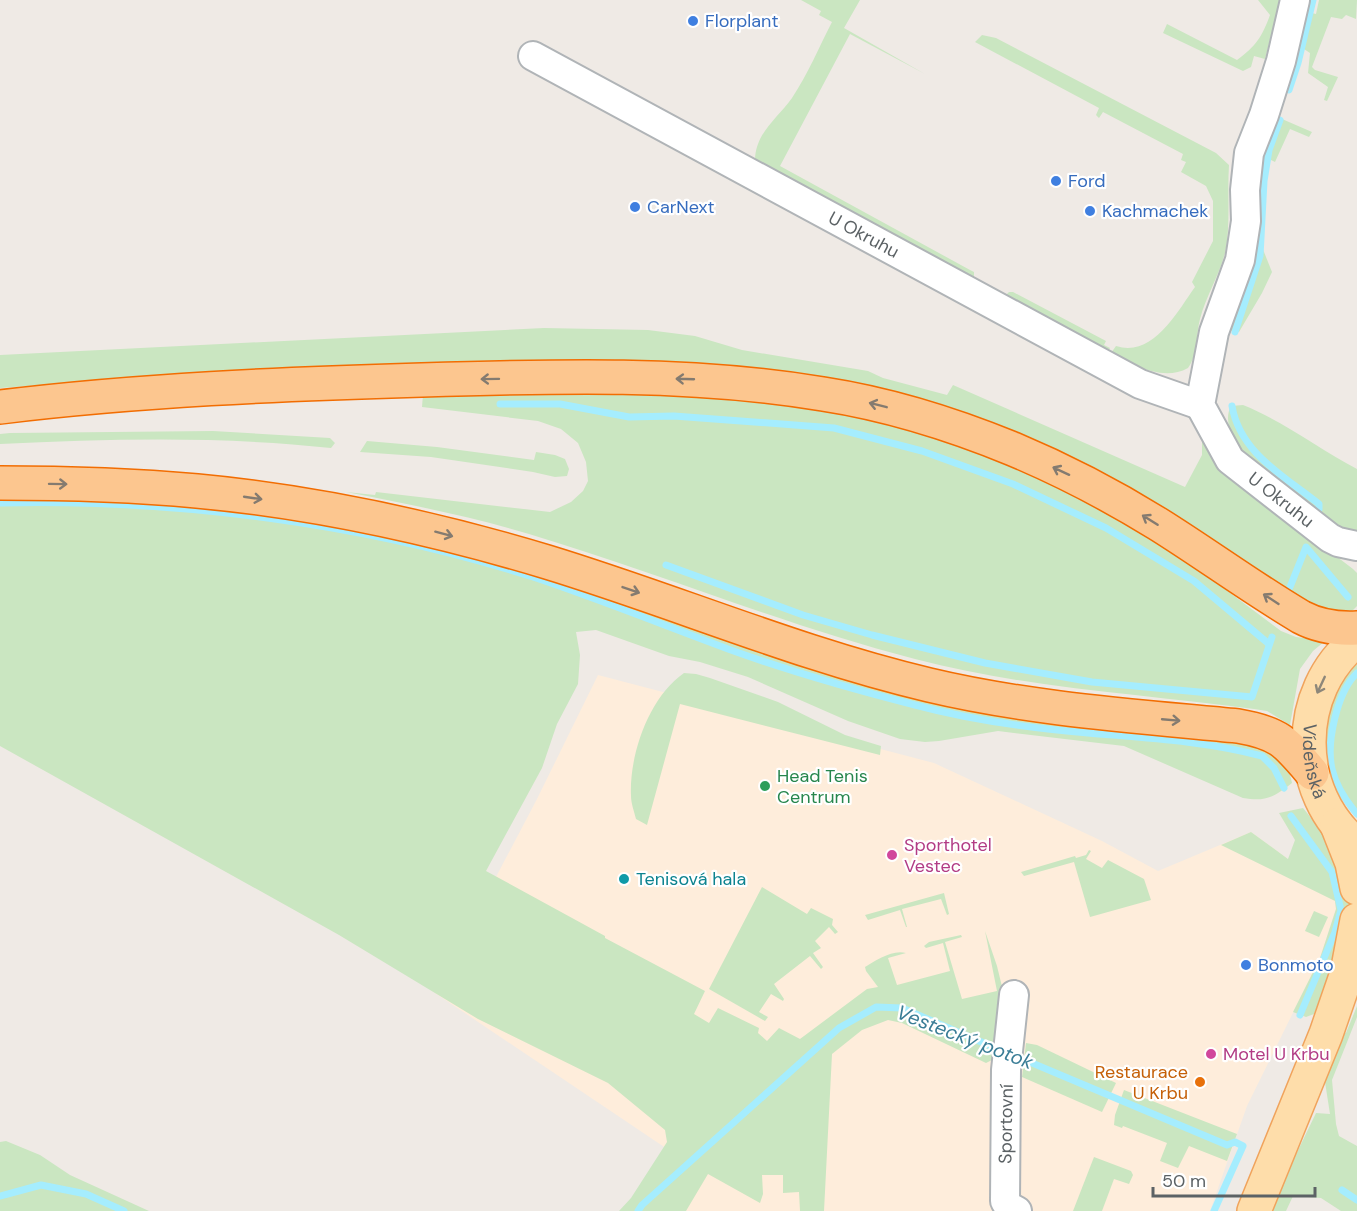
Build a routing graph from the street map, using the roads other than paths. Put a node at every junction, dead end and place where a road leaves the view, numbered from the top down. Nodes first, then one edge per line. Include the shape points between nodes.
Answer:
1 (1295, 0) edge
2 (533, 56) dead end
3 (1200, 405) junction
4 (0, 407) edge
5 (0, 483) edge
6 (1357, 546) edge
7 (1357, 628) edge
8 (1357, 640) edge
9 (1312, 773) junction
10 (1335, 820) junction
11 (1357, 845) edge
12 (1357, 888) edge
13 (1357, 920) edge
14 (1352, 963) edge
15 (1014, 995) dead end
16 (1017, 1211) edge
17 (1254, 1211) edge

1 - 3 street via 1276,78 1249,153 1240,260 1214,332
2 - 3 street, U Okruhu via 1140,384
3 - 6 street, U Okruhu via 1230,460 1330,538
7 -> 4 highway via 1323,625 1301,617 1138,512 1038,460 933,421 825,394 693,379 504,378 224,388
5 -> 9 highway via 221,494 431,531 547,562 809,651 932,686 1055,707 1268,732 1285,743
8 -> 9 main road, Vídeňská via 1327,673 1315,700 1308,738
9 - 10 main road, Vídeňská
10 - 11 main road, Vídeňská
10 - 12 main road, Vídeňská
13 - 14 main road
14 - 17 main road
15 - 16 street, Sportovní via 1006,1070 1005,1201

